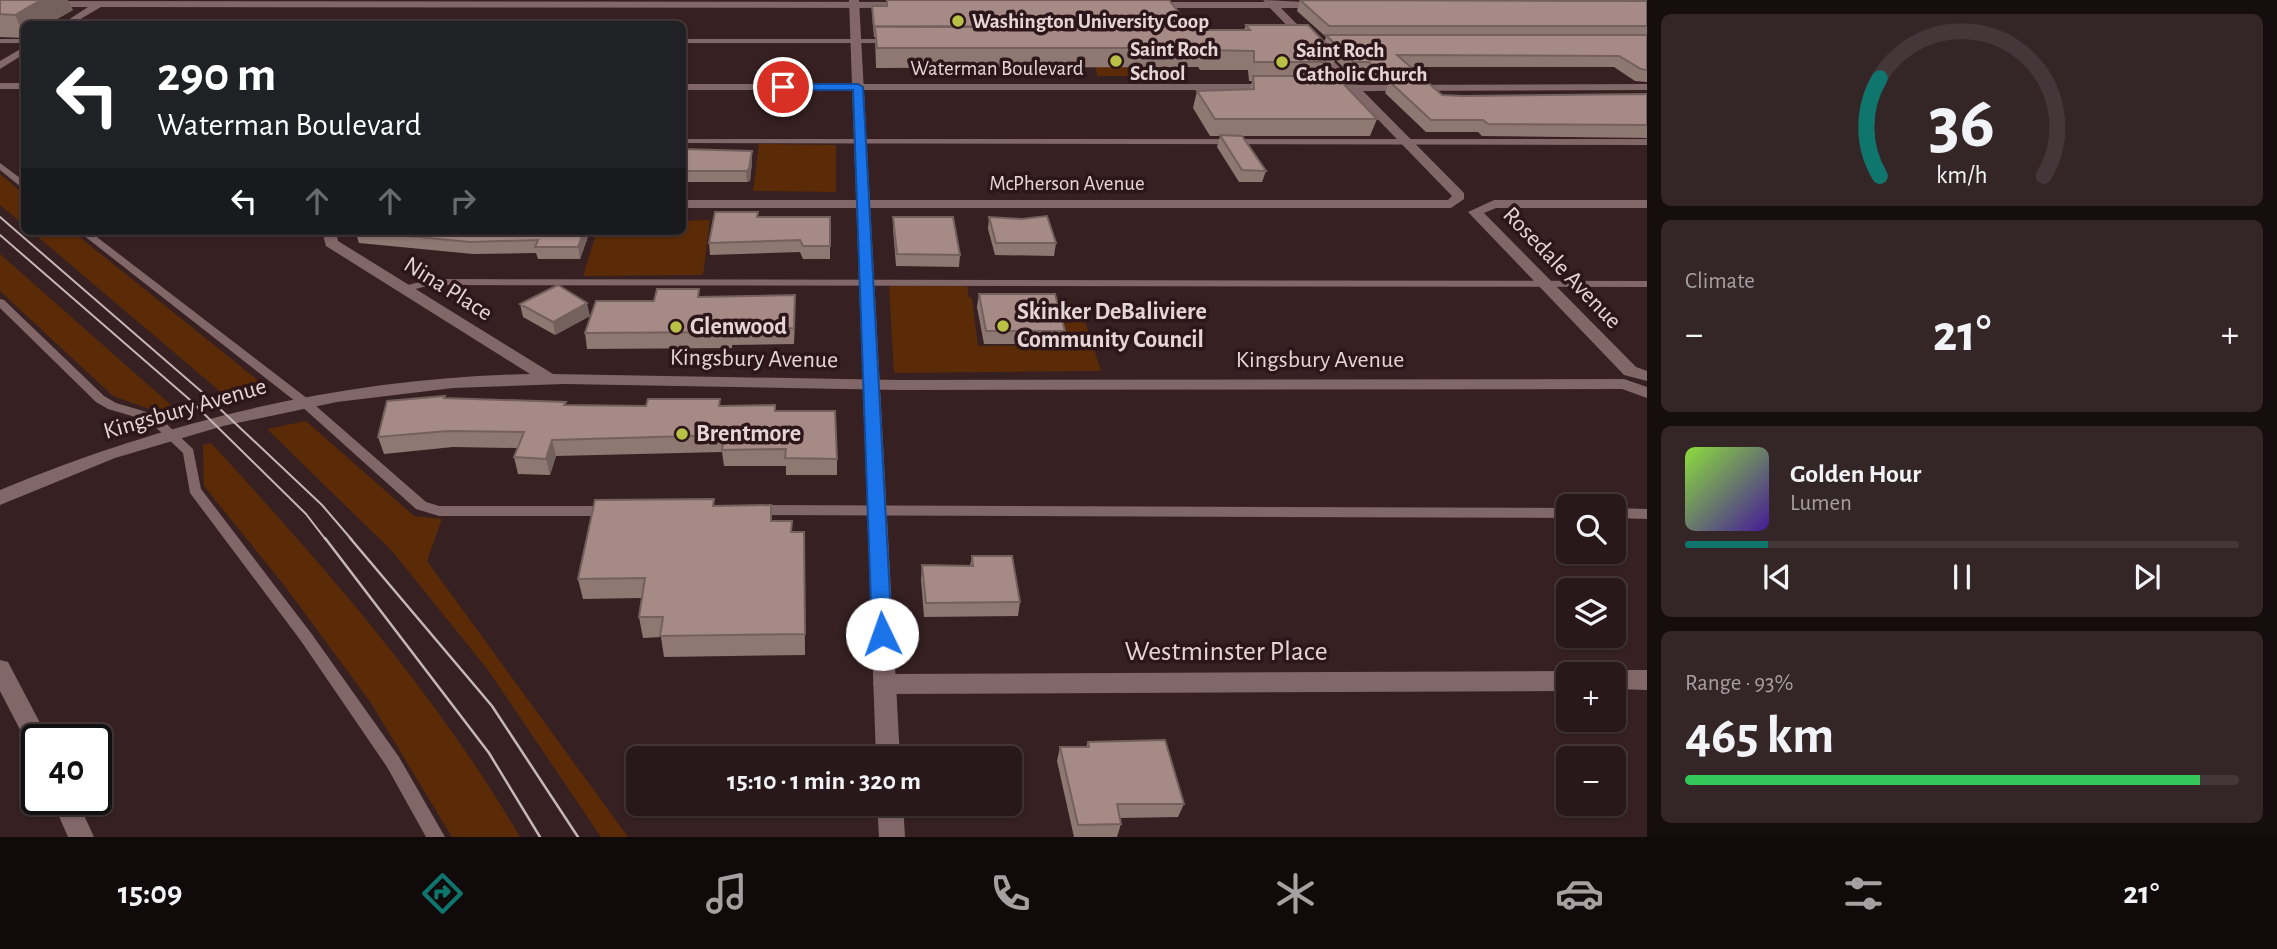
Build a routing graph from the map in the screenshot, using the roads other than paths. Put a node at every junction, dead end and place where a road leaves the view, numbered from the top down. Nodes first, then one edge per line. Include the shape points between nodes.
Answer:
1 (103, 2) edge
2 (854, 2) edge
3 (1270, 2) edge
4 (0, 4) edge
5 (926, 5) edge
6 (1142, 5) edge
7 (1329, 5) edge
8 (71, 21) edge
9 (0, 41) edge
10 (21, 41) edge
11 (686, 41) edge
12 (856, 41) junction
13 (899, 41) edge
14 (1310, 42) junction
15 (1325, 42) edge
16 (21, 52) edge
17 (0, 66) edge
18 (0, 86) edge
19 (21, 86) edge
20 (686, 87) edge
21 (858, 87) junction
22 (1647, 87) edge
23 (1293, 88) edge
24 (1332, 88) edge
25 (1356, 88) junction
26 (686, 141) edge
27 (860, 141) junction
28 (1407, 141) junction
29 (1647, 142) edge
30 (0, 166) edge
31 (21, 183) edge
32 (686, 204) edge
33 (1647, 204) edge
34 (863, 205) junction
35 (88, 235) edge
36 (330, 235) edge
37 (866, 282) junction
38 (1546, 284) junction
39 (1647, 284) edge
40 (404, 289) junction
41 (0, 302) edge
42 (1647, 376) edge
43 (551, 380) junction
44 (871, 385) junction
45 (1647, 393) edge
46 (304, 402) junction
47 (0, 498) edge
48 (620, 510) edge
49 (746, 510) edge
50 (877, 510) junction
51 (1556, 513) edge
52 (1626, 513) edge
53 (1647, 514) edge
54 (0, 669) edge
55 (1626, 680) edge
56 (1647, 680) edge
57 (1556, 681) edge
58 (884, 684) junction
59 (29, 724) edge
60 (887, 746) edge
61 (71, 815) edge
62 (891, 816) edge
63 (81, 837) edge
64 (436, 837) edge
65 (892, 837) edge

1 - 2 street
1 - 4 street
1 - 8 street
2 - 5 street
2 - 12 street
3 - 6 street via 1171,8
3 - 7 street
3 - 14 street
9 - 10 lane
11 - 12 lane
12 - 13 lane
12 - 21 street
14 - 15 lane
14 - 25 street
16 - 17 street
18 - 19 street
20 - 21 street, Waterman Boulevard
21 - 23 street, Waterman Boulevard
21 - 27 street
22 - 25 street
24 - 25 street
25 - 28 street
26 - 27 lane
27 - 28 lane
27 - 34 street
28 - 29 lane
28 - 34 street, McPherson Avenue via 1460,196 1451,204
30 - 31 lane
32 - 34 street, McPherson Avenue
33 - 38 street, Rosedale Avenue via 1494,204 1475,212
34 - 37 street
35 - 46 lane
36 - 40 street, Nina Place via 331,243
37 - 38 lane
37 - 40 lane via 431,282
37 - 44 street
38 - 39 lane
38 - 42 street, Rosedale Avenue via 1630,371
40 - 43 street, Nina Place
41 - 64 lane via 100,399 153,418 190,452 195,489 306,636 393,762
43 - 44 street, Kingsbury Avenue
43 - 46 street, Kingsbury Avenue via 454,383
44 - 45 street, Kingsbury Avenue via 1624,384
44 - 50 street
46 - 47 street, Kingsbury Avenue via 143,444
46 - 48 lane via 421,506 439,511
49 - 50 lane
50 - 51 lane
50 - 58 street
52 - 53 lane
54 - 59 street
55 - 56 street
57 - 58 street, Westminster Place
58 - 60 street
61 - 63 street
62 - 65 street

